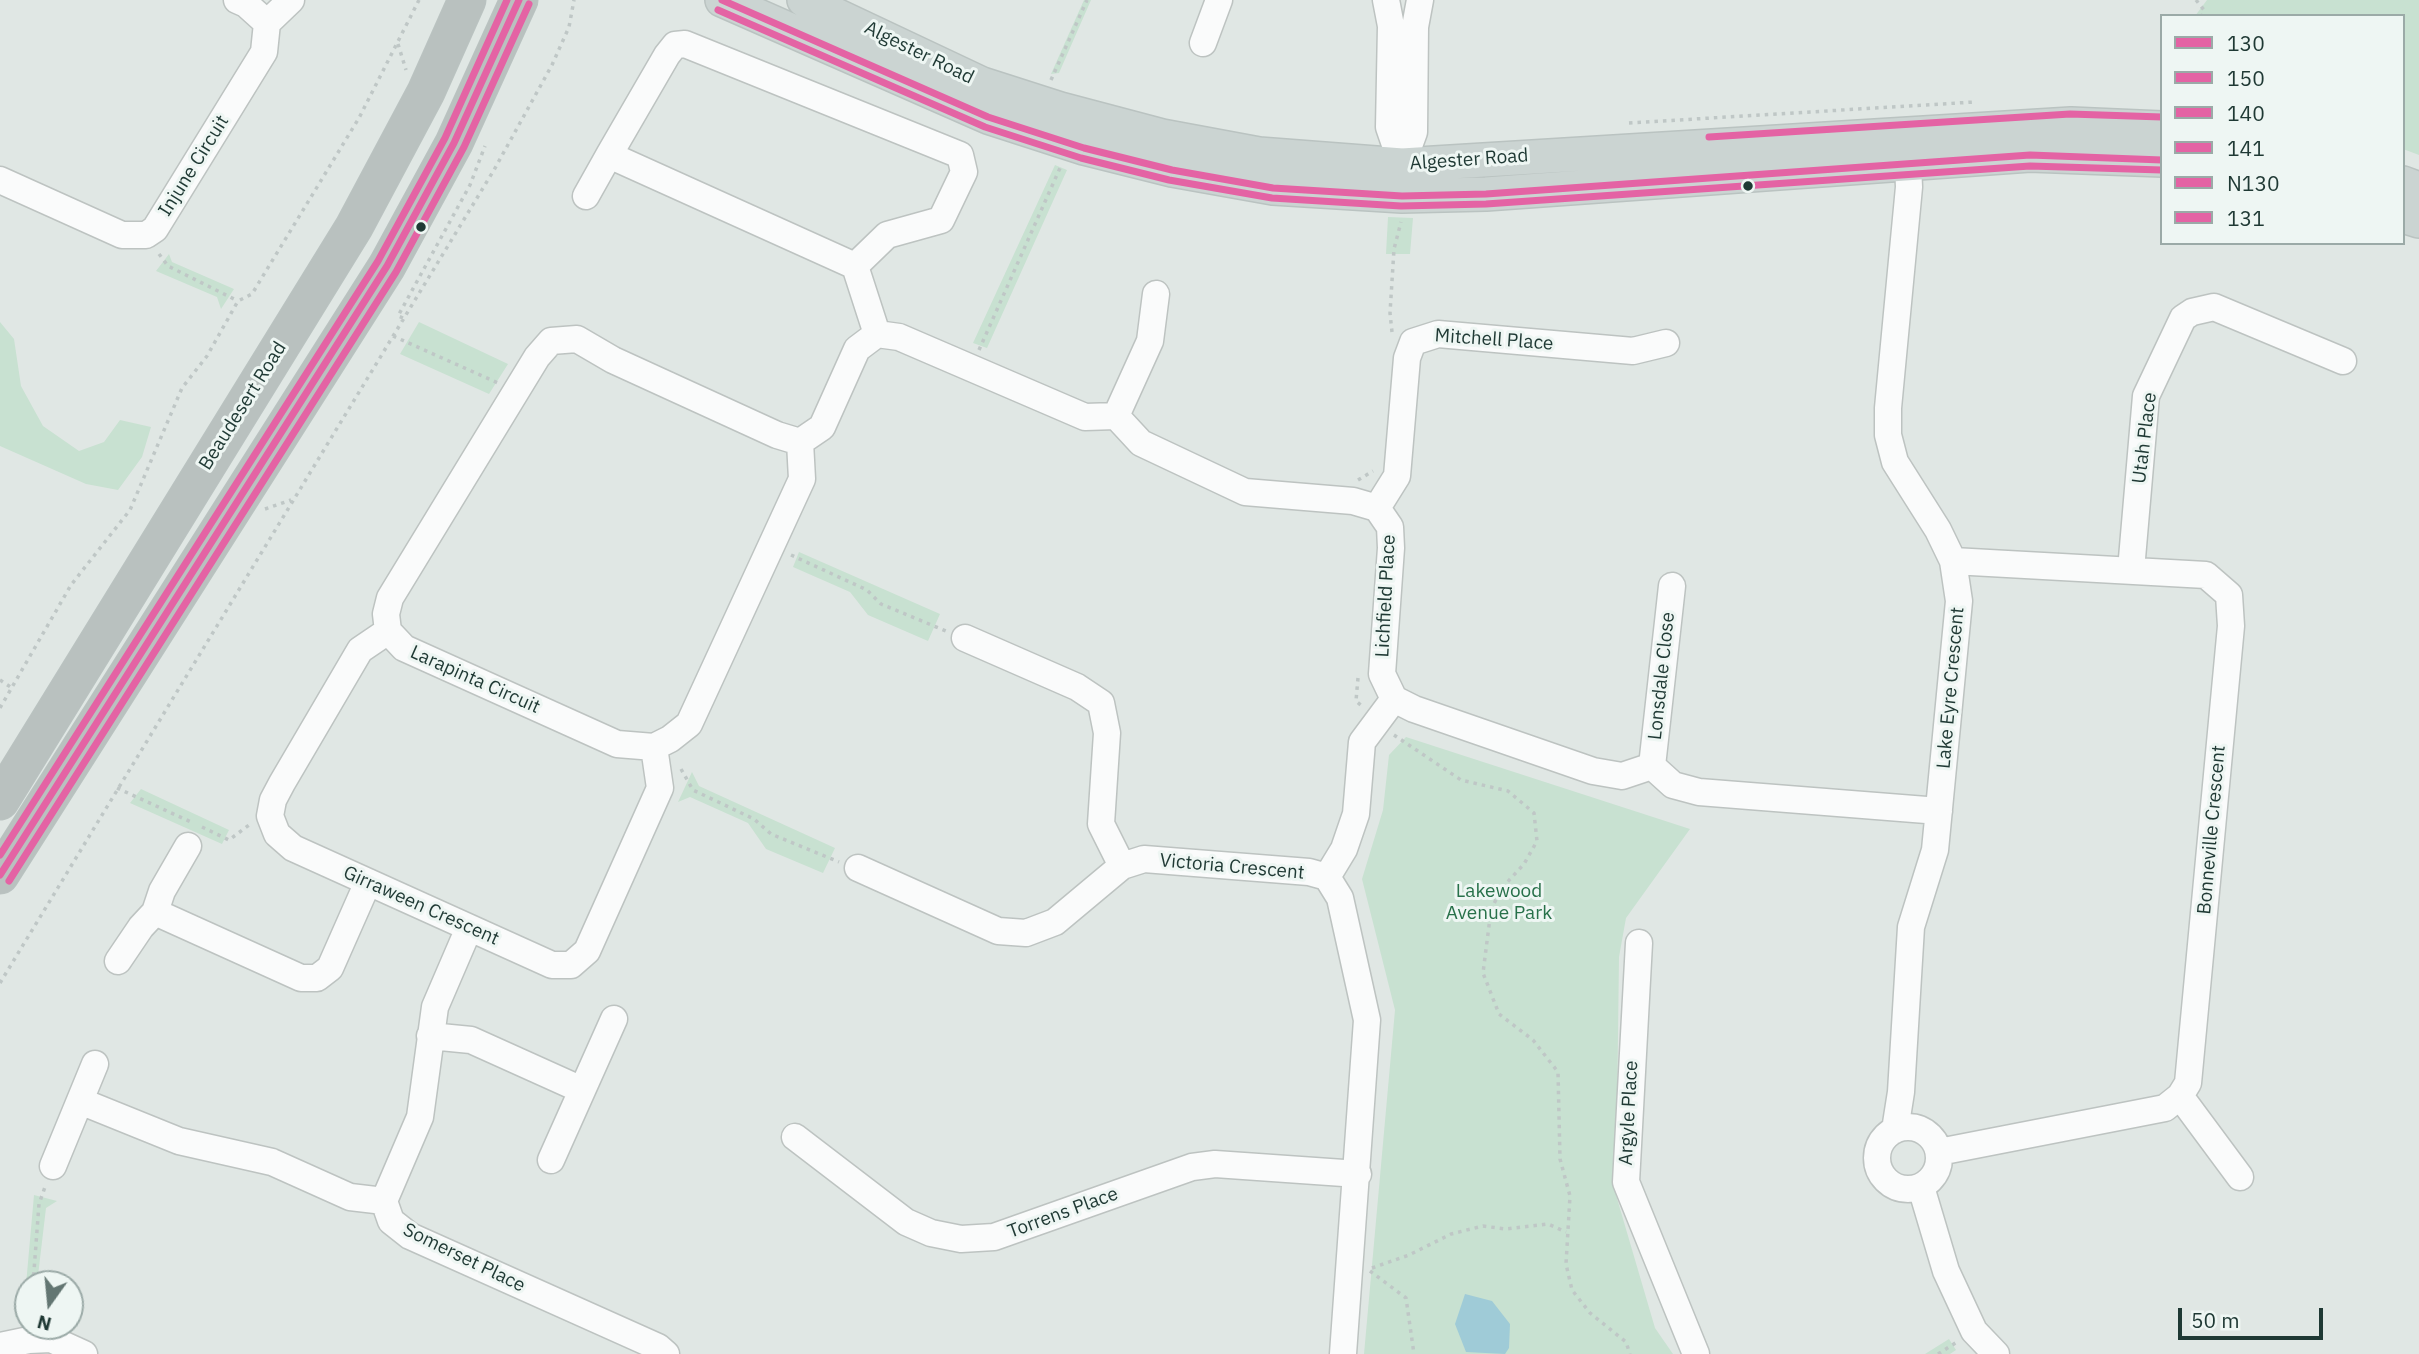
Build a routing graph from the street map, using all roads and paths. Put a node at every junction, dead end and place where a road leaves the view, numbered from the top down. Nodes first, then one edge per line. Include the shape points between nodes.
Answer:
1 (237, 0) edge
2 (291, 0) edge
3 (419, 0) edge
4 (467, 0) edge
5 (519, 0) edge
6 (574, 0) edge
7 (722, 0) edge
8 (804, 0) edge
9 (1087, 0) edge
10 (1219, 0) edge
11 (1386, 0) edge
12 (1420, 0) edge
13 (267, 23) junction
14 (1203, 43) dead end
15 (1051, 80) dead end
16 (1987, 101) dead end
17 (1618, 124) dead end
18 (2160, 128) edge
19 (1907, 147) junction
20 (609, 155) junction
21 (1063, 160) dead end
22 (2160, 160) edge
23 (0, 180) edge
24 (1402, 180) junction
25 (586, 196) dead end
26 (146, 235) junction
27 (855, 266) junction
28 (1156, 294) dead end
29 (238, 301) junction
30 (877, 334) junction
31 (393, 335) junction
32 (1666, 343) dead end
33 (2343, 361) dead end
34 (971, 368) junction
35 (516, 391) junction
36 (1116, 416) junction
37 (800, 442) junction
38 (1377, 508) junction
39 (770, 546) junction
40 (1953, 561) junction
41 (2131, 570) junction
42 (1672, 586) dead end
43 (388, 631) junction
44 (965, 638) joint
45 (0, 680) edge
46 (12, 688) junction
47 (1394, 699) junction
48 (0, 708) edge
49 (1376, 720) junction
50 (655, 753) junction
51 (1653, 766) junction
52 (117, 788) junction
53 (0, 801) edge
54 (1939, 811) junction
55 (256, 821) dead end
56 (188, 846) dead end
57 (1122, 866) junction
58 (858, 868) joint
59 (0, 875) edge
60 (1327, 877) junction
61 (368, 882) junction
62 (155, 912) junction
63 (469, 928) junction
64 (1639, 943) dead end
65 (118, 961) dead end
66 (0, 983) edge
67 (614, 1019) dead end
68 (430, 1035) junction
69 (95, 1064) dead end
70 (582, 1090) junction
71 (2180, 1096) junction
72 (80, 1101) junction
73 (1895, 1130) junction
74 (795, 1137) dead end
75 (1939, 1152) junction
76 (551, 1160) dead end
77 (53, 1166) joint
78 (1358, 1174) junction
79 (2240, 1178) dead end
80 (1921, 1187) junction
81 (383, 1201) junction
82 (1566, 1232) junction
83 (34, 1270) edge
84 (0, 1346) edge
85 (84, 1354) edge
86 (666, 1354) edge
87 (1343, 1354) edge
88 (1414, 1354) edge
89 (1630, 1354) edge
90 (1696, 1354) edge
91 (1996, 1354) edge

1 - 13 street
2 - 13 street
3 - 29 path via 352,130 252,294
4 - 53 highway, Beaudesert Road via 426,92 366,206
5 - 59 highway via 454,143 387,266
6 - 31 path via 569,27 539,91
7 - 24 main road, Algester Road via 988,117 1084,148 1273,188
8 - 24 main road, Algester Road via 982,83 1060,109 1162,136
9 - 15 path
10 - 14 street
11 - 24 street via 1391,26 1390,127
12 - 24 street via 1415,27 1414,132
13 - 26 street, Injune Circuit via 264,52 155,229
16 - 17 path
18 - 19 main road, Algester Road via 2071,124
19 - 22 main road, Algester Road
19 - 24 main road, Algester Road
19 - 40 street, Lake Eyre Crescent via 1909,187 1888,435 1895,462
20 - 25 street
20 - 27 street
20 - 27 street via 667,55 676,45 685,44 960,155 964,172 941,220 887,235
21 - 34 path
23 - 26 street, Injune Circuit via 122,235
26 - 29 path via 168,266
27 - 30 street
28 - 36 street via 1150,341
29 - 46 path via 207,356 182,388 130,510 71,585
30 - 34 street via 899,337
30 - 37 street via 856,349 822,427
31 - 35 path
31 - 52 path
32 - 38 street, Mitchell Place via 1633,351 1438,334 1413,342 1407,358 1397,476
33 - 41 street, Utah Place via 2214,307 2183,318 2146,396
34 - 36 street via 1085,417
35 - 37 street via 551,341 577,339
35 - 43 street via 390,598
36 - 38 street, Lichfield Place via 1141,443 1245,492 1353,501
37 - 39 street via 802,479
38 - 47 street, Lichfield Place via 1390,527 1382,674
39 - 44 path via 867,590 881,604
39 - 50 street via 689,724
40 - 41 street, Bonneville Crescent
40 - 54 street, Lake Eyre Crescent via 1959,601
41 - 71 street, Bonneville Crescent via 2206,575 2229,594 2231,626 2188,1083
42 - 51 street, Lonsdale Close
43 - 50 street, Larapinta Circuit via 404,648 617,744
43 - 61 street, Girraween Crescent via 360,650 282,783 270,816 277,834 293,848
44 - 57 street via 1077,687 1101,704 1107,733 1101,824
45 - 46 path
46 - 48 path
47 - 49 street
47 - 51 street via 1593,771 1622,776
49 - 60 street via 1363,742 1356,814 1344,849
49 - 82 path via 1461,780 1508,791 1534,813 1537,841 1501,889 1492,910 1483,972 1499,1014 1533,1040 1558,1072 1560,1158 1570,1196
50 - 58 path via 679,766 693,790 754,819 771,834
50 - 63 street, Girraween Crescent via 660,788 587,951 571,965 552,965
51 - 54 street via 1673,785 1699,792
52 - 55 path via 229,840
52 - 66 path
54 - 73 street, Lake Eyre Crescent via 1935,850 1911,927
56 - 62 street
57 - 58 street, Victoria Crescent via 1055,922 1026,933 998,931
57 - 60 street, Victoria Crescent via 1144,859
60 - 78 street, Victoria Crescent via 1340,898 1367,1020
61 - 62 street via 330,968 317,978 301,978
61 - 63 street, Girraween Crescent
62 - 65 street
63 - 68 street via 435,1007
64 - 90 street, Argyle Place via 1626,1182
67 - 70 street
68 - 70 street via 471,1040
68 - 81 street via 423,1104
69 - 72 street
70 - 76 street
71 - 75 street via 2165,1108
71 - 79 street
72 - 77 street
72 - 81 street via 179,1142 272,1162 350,1197
73 - 75 street via 1906,1127 1925,1132
73 - 80 street via 1876,1154 1881,1175 1898,1188
74 - 78 street, Torrens Place via 906,1222 961,1239 994,1237 1192,1167 1215,1164
75 - 80 street via 1936,1173
77 - 83 path via 39,1204
78 - 87 street, Victoria Crescent
80 - 91 street via 1946,1271 1974,1331
81 - 86 street, Somerset Place via 391,1221 410,1236
82 - 88 path via 1548,1224 1505,1229 1483,1226 1451,1234 1367,1269 1406,1298
82 - 89 path via 1572,1290 1590,1313 1626,1342
84 - 85 street via 51,1339

